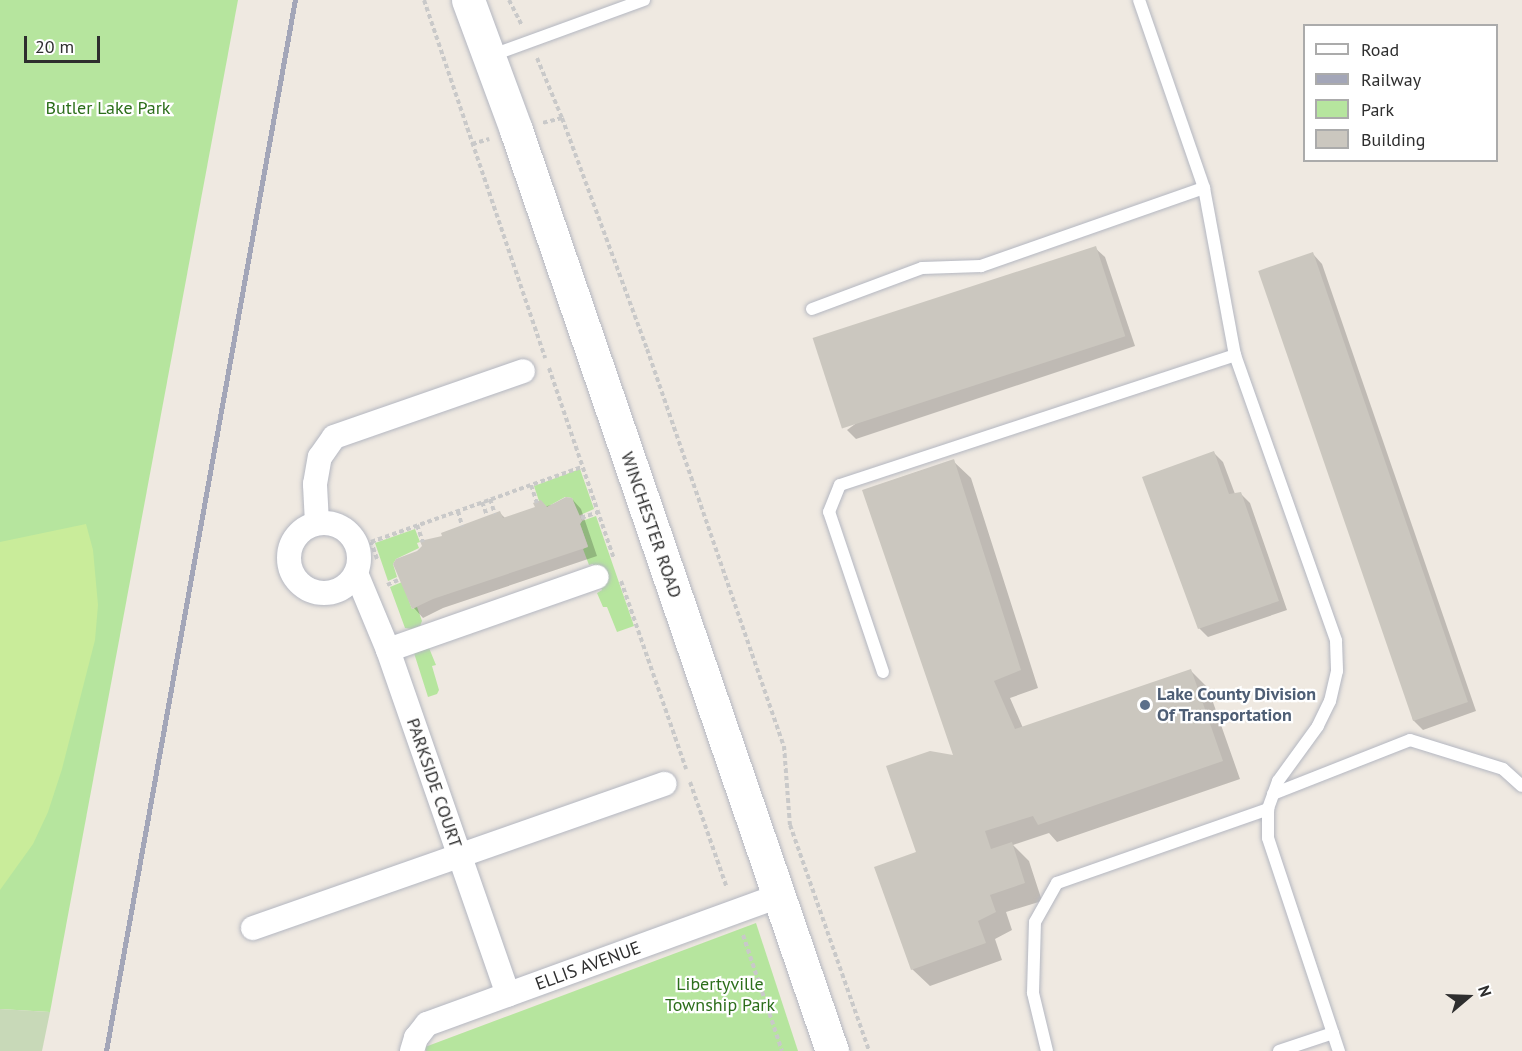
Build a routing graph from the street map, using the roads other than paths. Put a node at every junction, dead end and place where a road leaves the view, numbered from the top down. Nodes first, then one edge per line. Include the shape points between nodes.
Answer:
1 (468, 0) edge
2 (644, 0) edge
3 (1139, 0) edge
4 (489, 57) junction
5 (1204, 188) junction
6 (812, 309) dead end
7 (1235, 355) junction
8 (523, 371) dead end
9 (317, 523) junction
10 (356, 573) junction
11 (612, 575) road end
12 (388, 650) junction
13 (883, 672) dead end
14 (664, 784) dead end
15 (1522, 786) edge
16 (1274, 794) junction
17 (1268, 809) junction
18 (460, 857) junction
19 (779, 896) junction
20 (253, 928) dead end
21 (508, 995) junction
22 (1333, 1033) junction
23 (412, 1051) edge
24 (832, 1051) edge
25 (1047, 1051) edge
26 (1280, 1051) edge
27 (1339, 1051) edge

1 - 4 main road, WINCHESTER ROAD
2 - 4 lane
3 - 5 lane
4 - 19 main road, WINCHESTER ROAD
5 - 6 lane via 981,266 922,268
5 - 7 lane
7 - 13 lane via 840,485 829,512
7 - 16 lane via 1336,641 1337,671 1330,701 1318,726 1278,781
8 - 9 street via 334,436 320,457 315,484
9 - 10 street, PARKSIDE COURT via 330,523 348,533 358,552
9 - 10 street via 305,527 290,546 290,570 296,581 317,593 329,594 341,590
10 - 12 street, PARKSIDE COURT
11 - 12 street
12 - 18 street, PARKSIDE COURT
14 - 18 street
15 - 16 lane via 1503,769 1410,740
16 - 17 lane
17 - 22 lane via 1268,838
17 - 25 lane via 1057,883 1035,922 1033,993
18 - 20 street
18 - 21 street, PARKSIDE COURT
19 - 21 street, ELLIS AVENUE
19 - 24 main road, WINCHESTER ROAD
21 - 23 street, ELLIS AVENUE via 427,1024
22 - 26 lane
22 - 27 lane

